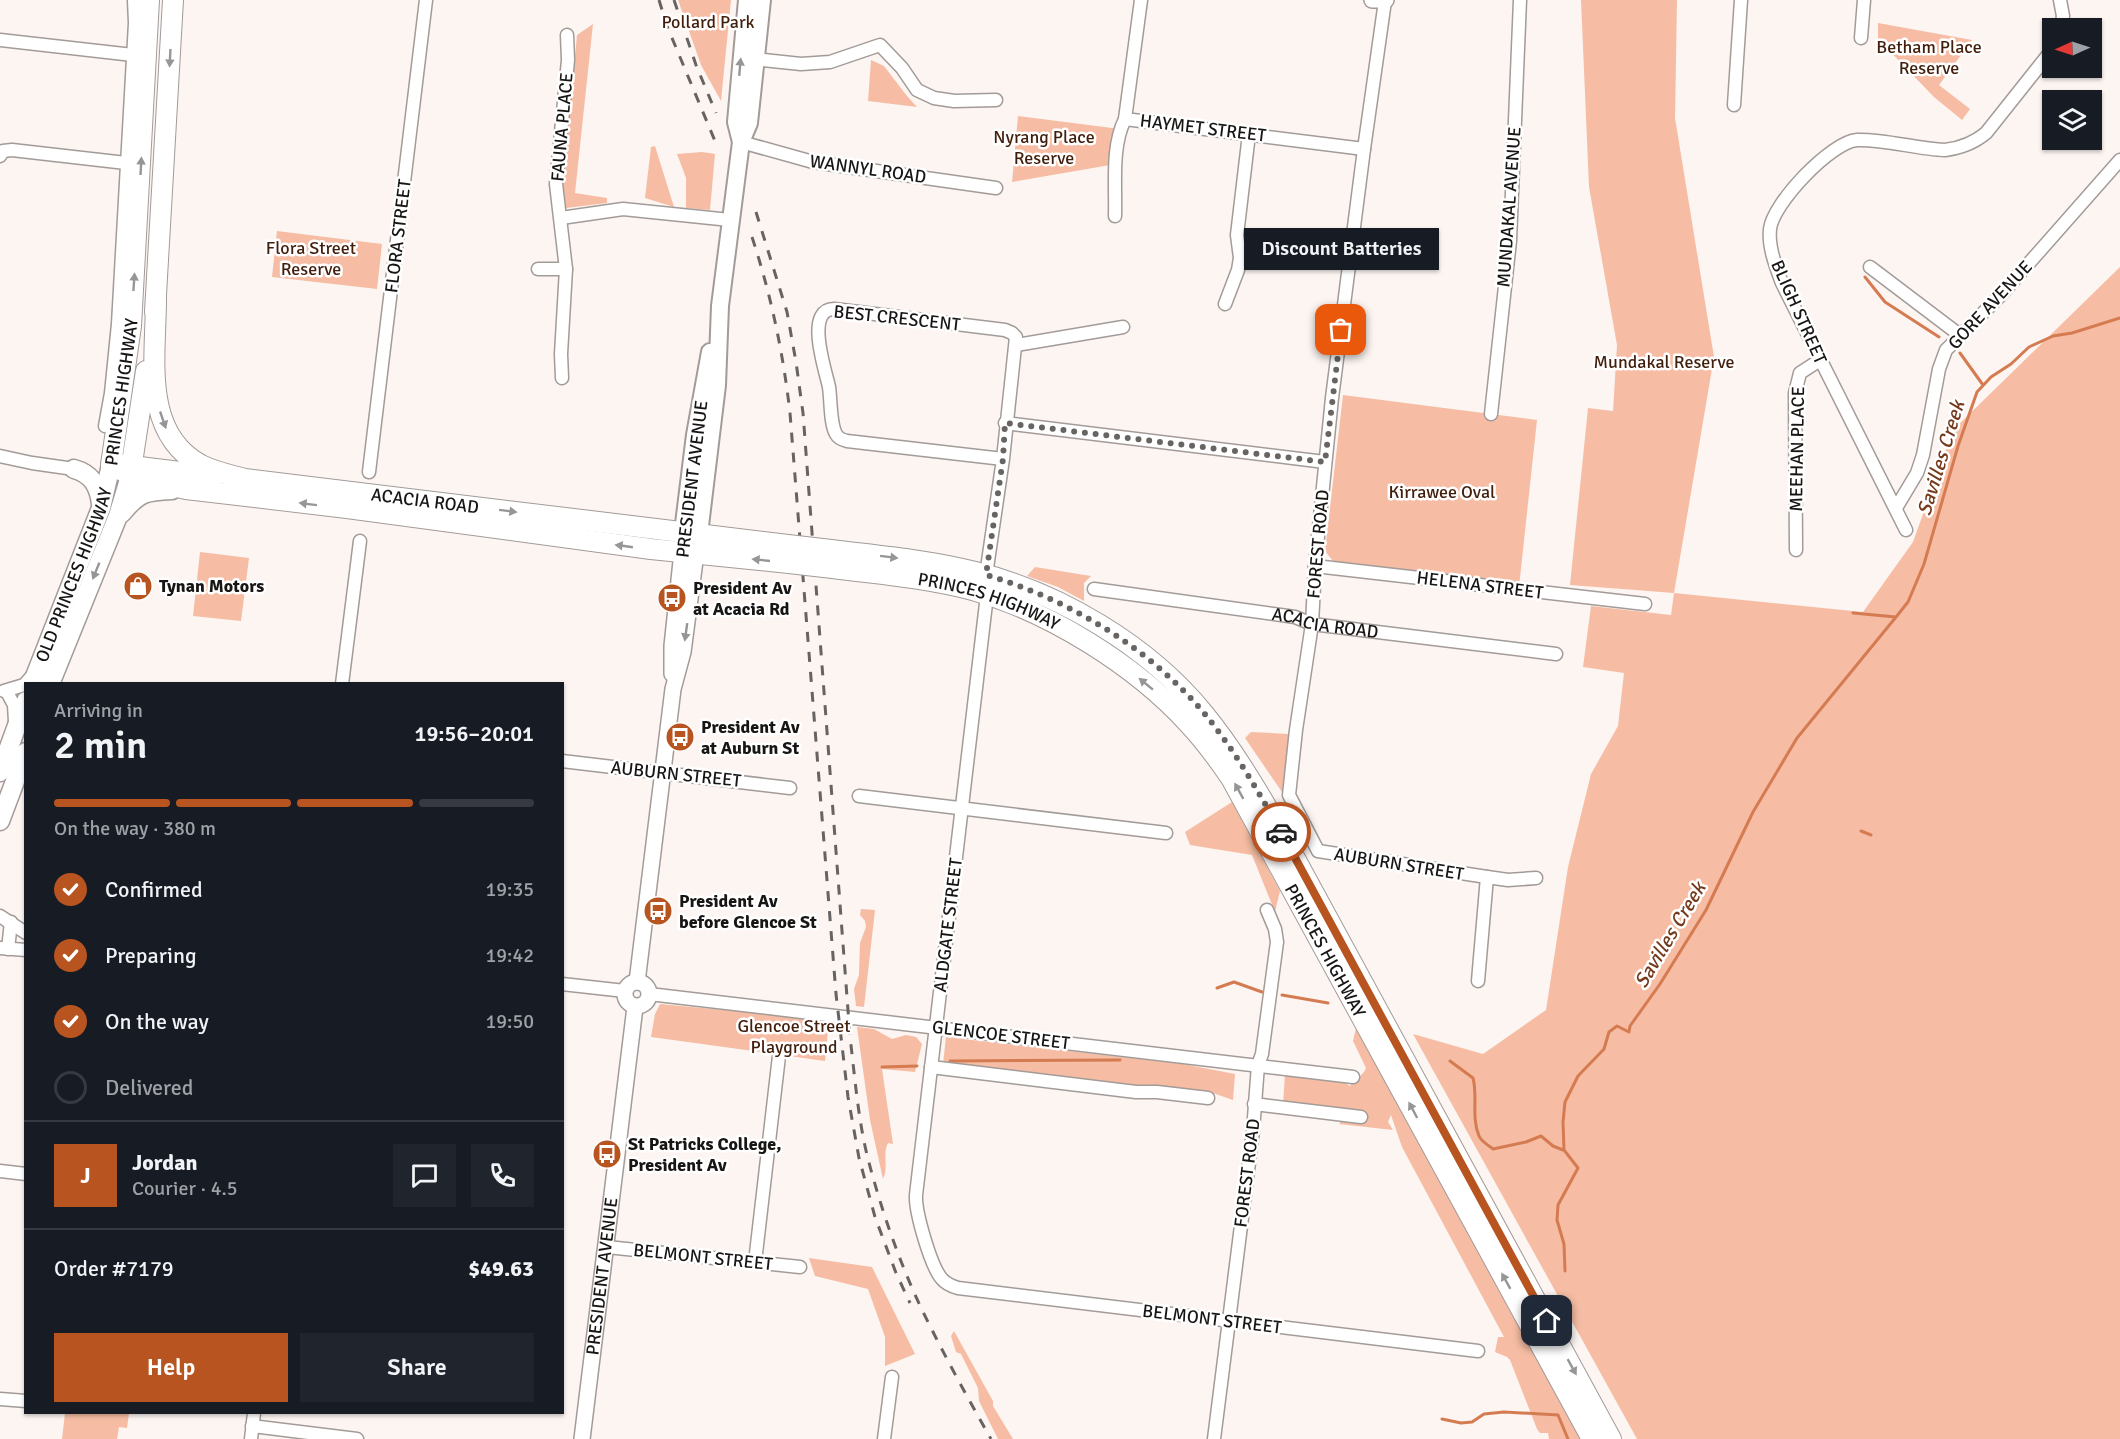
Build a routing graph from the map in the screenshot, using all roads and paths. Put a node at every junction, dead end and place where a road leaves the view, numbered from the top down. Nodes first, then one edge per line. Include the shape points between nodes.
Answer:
1 (134, 0) edge
2 (149, 0) edge
3 (173, 0) edge
4 (426, 0) edge
5 (747, 0) edge
6 (762, 0) edge
7 (1141, 0) edge
8 (1381, 0) edge
9 (1520, 0) edge
10 (1741, 0) edge
11 (1864, 0) edge
12 (2060, 0) edge
13 (2063, 18) edge
14 (567, 35) dead end
15 (1861, 38) dead end
16 (0, 40) edge
17 (133, 55) junction
18 (754, 59) junction
19 (2042, 63) edge
20 (996, 100) dead end
21 (1734, 105) dead end
22 (1125, 119) junction
23 (1249, 134) junction
24 (741, 142) junction
25 (1364, 149) junction
26 (2, 153) edge
27 (2120, 160) edge
28 (126, 163) junction
29 (996, 188) dead end
30 (1115, 216) dead end
31 (561, 218) junction
32 (730, 220) junction
33 (1870, 267) dead end
34 (538, 269) dead end
35 (566, 269) junction
36 (156, 299) junction
37 (1225, 304) dead end
38 (1123, 327) dead end
39 (1961, 336) junction
40 (1015, 340) junction
41 (1820, 360) junction
42 (562, 378) dead end
43 (1491, 414) dead end
44 (1005, 423) junction
45 (105, 426) dead end
46 (0, 456) edge
47 (1003, 459) junction
48 (1325, 462) junction
49 (111, 465) junction
50 (74, 469) joint
51 (131, 471) junction
52 (369, 472) dead end
53 (245, 479) junction
54 (186, 489) junction
55 (101, 508) junction
56 (1896, 508) junction
57 (118, 516) junction
58 (1906, 530) dead end
59 (360, 541) dead end
60 (690, 543) junction
61 (1796, 550) dead end
62 (832, 559) junction
63 (1315, 566) junction
64 (986, 575) junction
65 (1094, 589) dead end
66 (987, 595) junction
67 (1645, 604) dead end
68 (1312, 624) junction
69 (1556, 654) dead end
70 (47, 677) edge
71 (33, 682) edge
72 (342, 682) edge
73 (24, 685) edge
74 (4, 691) edge
75 (24, 694) edge
76 (24, 706) edge
77 (16, 728) junction
78 (1296, 730) joint
79 (24, 757) edge
80 (564, 761) edge
81 (0, 772) edge
82 (662, 773) junction
83 (790, 788) dead end
84 (859, 796) dead end
85 (963, 809) junction
86 (0, 822) edge
87 (1166, 833) dead end
88 (1487, 877) junction
89 (1536, 879) dead end
90 (1267, 910) dead end
91 (5, 919) edge
92 (24, 932) edge
93 (4, 948) edge
94 (24, 950) edge
95 (1478, 981) dead end
96 (564, 984) edge
97 (631, 987) junction
98 (649, 994) junction
99 (636, 1007) junction
100 (934, 1027) junction
101 (780, 1056) dead end
102 (1258, 1065) junction
103 (930, 1067) junction
104 (1353, 1077) dead end
105 (1208, 1098) dead end
106 (1254, 1104) junction
107 (1360, 1117) dead end
108 (0, 1171) edge
109 (24, 1174) edge
110 (607, 1247) junction
111 (755, 1262) junction
112 (800, 1267) dead end
113 (947, 1284) joint
114 (1228, 1321) junction
115 (1478, 1351) dead end
116 (892, 1377) dead end
117 (0, 1399) edge
118 (24, 1401) edge
119 (254, 1414) edge
120 (251, 1432) edge
121 (357, 1439) edge
122 (582, 1439) edge
123 (884, 1439) edge
124 (1215, 1439) edge
125 (1592, 1439) edge
126 (1611, 1439) edge

1 - 17 street, PRINCES HIGHWAY
49 -> 2 highway, PRINCES HIGHWAY via 131,326
3 -> 36 highway, PRINCES HIGHWAY
4 - 52 street, FLORA STREET
24 -> 5 main road, PRESIDENT AVENUE via 736,122
6 - 18 main road, PRESIDENT AVENUE
7 - 22 street, HAYMET STREET
8 - 25 street, FOREST ROAD
9 - 43 street, MUNDAKAL AVENUE via 1509,241
10 - 21 street
11 - 15 street
12 - 13 street
14 - 31 street, FAUNA PLACE via 556,184
16 - 17 street
17 - 28 street, PRINCES HIGHWAY
18 - 20 street via 801,64 830,62 880,45 916,90 954,101
18 - 24 main road, PRESIDENT AVENUE via 749,123
19 - 41 street, BLIGH STREET via 1979,139 1958,149 1944,150 1848,142 1787,195 1773,219 1771,247 1782,283
22 - 23 street, HAYMET STREET
22 - 30 street via 1116,164
23 - 25 street, HAYMET STREET
23 - 37 street via 1237,235 1238,270
24 - 29 street, WANNYL ROAD via 813,162
24 - 32 main road, PRESIDENT AVENUE
25 - 48 street, FOREST ROAD
26 - 28 street via 12,150
27 - 39 street, GORE AVENUE
28 - 45 street, PRINCES HIGHWAY via 118,324
31 - 32 street via 622,209
31 - 35 street, FAUNA PLACE
32 - 60 main road, PRESIDENT AVENUE via 720,306 695,435
33 - 39 street
34 - 35 street
35 - 42 street, FAUNA PLACE
36 - 51 highway, PRINCES HIGHWAY
36 -> 53 highway, ACACIA ROAD via 156,391 165,428 178,447 196,462
38 - 40 street
39 - 56 street, GORE AVENUE via 1942,358 1923,454 1917,473
40 - 44 street
40 - 47 street, BEST CRESCENT via 1005,330 834,309 825,311 819,321 822,362 839,437
41 - 56 street, BLIGH STREET
41 - 61 street, MEEHAN PLACE via 1800,373 1795,393
44 - 47 street
44 - 48 street
46 - 50 street
47 - 64 street
48 - 63 street, FOREST ROAD
49 - 51 highway
49 - 55 main road, OLD PRINCES HIGHWAY
50 - 55 main road via 94,481
51 - 53 highway
51 - 54 highway, ACACIA ROAD via 143,480
51 - 57 main road, OLD PRINCES HIGHWAY
53 -> 60 highway, ACACIA ROAD
54 - 57 main road via 141,494
60 -> 54 highway, ACACIA ROAD
55 - 70 main road, OLD PRINCES HIGHWAY
56 - 58 street, BLIGH STREET
57 -> 70 main road, OLD PRINCES HIGHWAY
59 - 72 street
60 - 62 highway, ACACIA ROAD, bridge
60 - 82 street, PRESIDENT AVENUE via 672,646 673,689
62 -> 64 highway, PRINCES HIGHWAY via 920,561
62 - 66 highway, PRINCES HIGHWAY
63 - 67 street, HELENA STREET
63 - 68 street, FOREST ROAD
64 -> 126 highway, PRINCES HIGHWAY via 1054,600 1120,639 1180,688 1225,741 1298,863
65 - 68 street, ACACIA ROAD via 1294,617
66 - 85 street, ALDGATE STREET
125 -> 66 highway, PRINCES HIGHWAY via 1232,778 1189,723 1141,680 1058,626
68 - 69 street, ACACIA ROAD
68 - 78 street, FOREST ROAD
70 - 71 street
73 - 74 street
74 - 75 street
74 - 77 street via 14,705
76 - 77 main road
77 - 81 main road
78 - 88 street, AUBURN STREET via 1289,795 1318,851
79 - 86 main road
80 - 82 street, AUBURN STREET
82 - 83 street, AUBURN STREET
82 - 97 street, PRESIDENT AVENUE
84 - 85 street
85 - 87 street
85 - 100 street, ALDGATE STREET
88 - 89 street, AUBURN STREET
88 - 95 street
90 - 102 street, FOREST ROAD via 1277,942
91 - 92 street
91 - 93 street
93 - 94 street
96 - 97 street
97 - 98 street via 646,986
97 - 99 street via 626,1000
98 - 99 street via 645,1003
98 - 100 street, GLENCOE STREET
99 - 110 street, PRESIDENT AVENUE
100 - 102 street, GLENCOE STREET
100 - 103 street, ALDGATE STREET
101 - 111 street
102 - 104 street, GLENCOE STREET
102 - 106 street, FOREST ROAD
103 - 105 street
103 - 113 street, ALDGATE STREET via 915,1200 938,1273
106 - 107 street
106 - 114 street, FOREST ROAD
108 - 109 street
110 - 111 street, BELMONT STREET
110 - 122 street, PRESIDENT AVENUE
111 - 112 street, BELMONT STREET
113 - 114 street, BELMONT STREET
114 - 115 street, BELMONT STREET
114 - 124 street, FOREST ROAD
116 - 123 street
117 - 118 street
119 - 120 street
120 - 121 street

